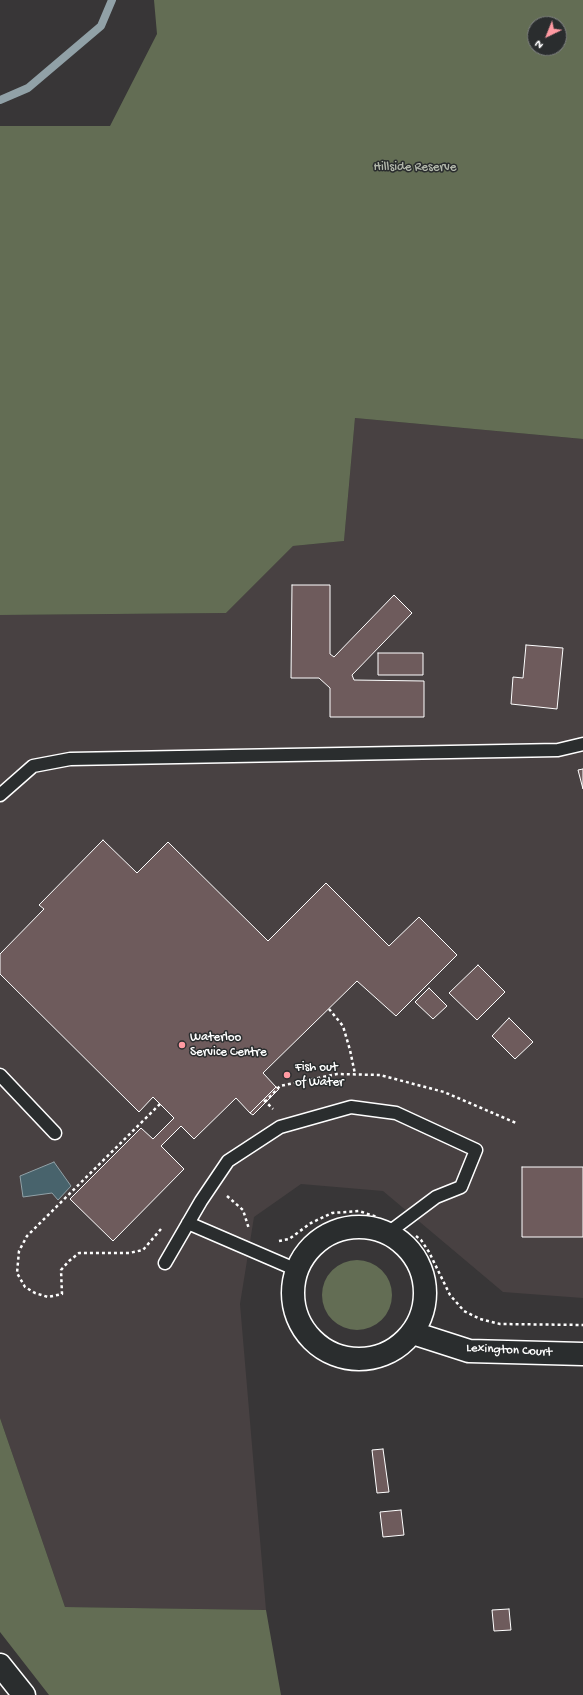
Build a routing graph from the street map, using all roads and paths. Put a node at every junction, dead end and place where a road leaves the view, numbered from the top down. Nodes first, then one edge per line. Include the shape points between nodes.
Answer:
1 (583, 744) edge
2 (0, 795) edge
3 (329, 1009) dead end
4 (355, 1074) junction
5 (0, 1075) edge
6 (160, 1104) dead end
7 (269, 1115) dead end
8 (516, 1123) dead end
9 (55, 1133) dead end
10 (224, 1194) dead end
11 (165, 1223) dead end
12 (188, 1224) junction
13 (393, 1230) junction
14 (255, 1232) dead end
15 (273, 1239) dead end
16 (165, 1263) dead end
17 (297, 1270) junction
18 (583, 1325) edge
19 (412, 1333) junction
20 (583, 1354) edge
21 (0, 1665) edge
22 (24, 1695) edge

1 - 2 lane via 558,750 70,759 33,766
3 - 4 path via 343,1026
4 - 7 path via 337,1074 280,1086 265,1101 275,1111
4 - 8 path via 380,1075 444,1092
5 - 9 lane
6 - 11 path via 27,1236 19,1251 17,1273 25,1287 35,1293 48,1297 62,1294 61,1270 79,1253 129,1253 143,1250
10 - 14 path via 243,1210 249,1230
12 - 13 lane via 228,1161 280,1127 351,1106 396,1113 476,1150 461,1187 436,1197
12 - 16 lane
12 - 17 lane
13 - 15 path via 386,1219 359,1211 332,1213 311,1223 290,1239 279,1242
13 - 17 main road via 365,1227 340,1229 318,1241 301,1260
13 - 18 path via 421,1240 450,1295 464,1310 480,1319 500,1324
13 - 19 main road via 420,1266 425,1289 423,1312
17 - 19 main road via 293,1284 294,1309 305,1332 324,1349 347,1359 372,1358 396,1349
19 - 20 main road, Lexington Court via 469,1351
21 - 22 main road

